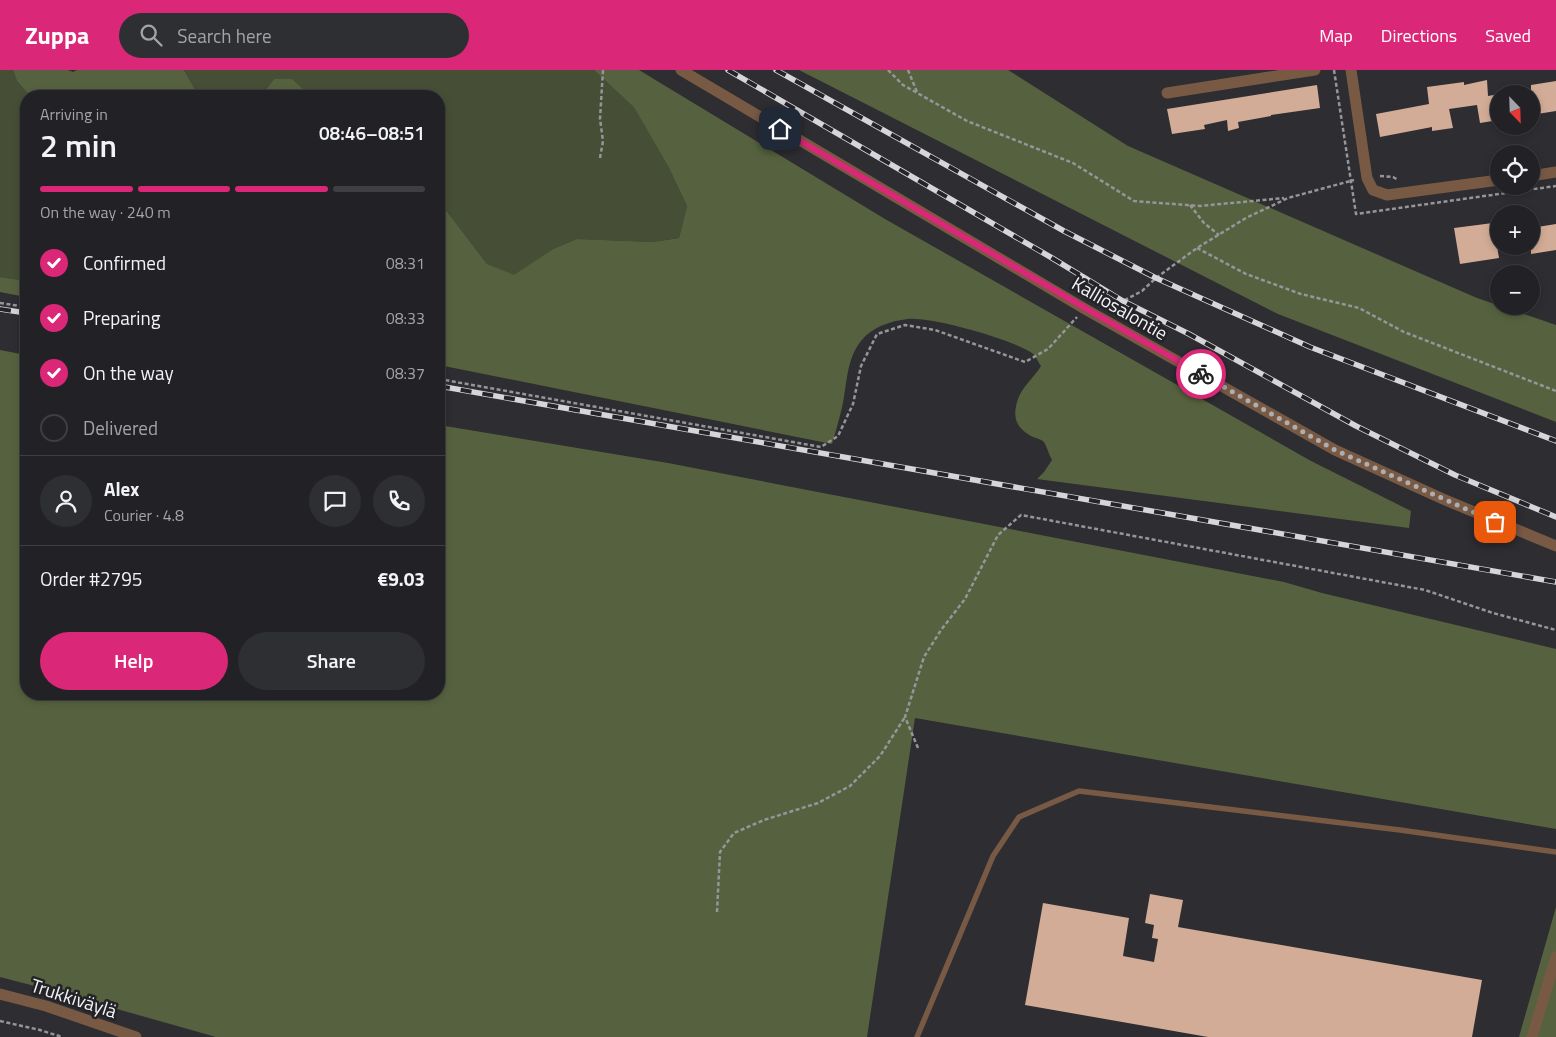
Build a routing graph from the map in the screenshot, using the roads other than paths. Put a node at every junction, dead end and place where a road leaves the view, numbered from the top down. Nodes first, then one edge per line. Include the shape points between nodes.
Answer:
1 (681, 70) edge
2 (1315, 70) edge
3 (1351, 70) edge
4 (1167, 93) dead end
5 (1556, 172) edge
6 (1540, 175) edge
7 (1490, 181) edge
8 (1556, 546) edge
9 (1556, 852) edge
10 (1556, 957) edge
11 (0, 994) edge
12 (136, 1037) edge
13 (917, 1037) edge
14 (1532, 1037) edge

1 - 8 street, Kalliosalontie via 1085,308 1335,450 1443,500
2 - 4 street
3 - 7 street via 1367,178 1373,190 1387,195
5 - 6 street
9 - 13 lane via 1079,791 1019,818 993,856
10 - 14 street
11 - 12 street, Trukkiväylä

